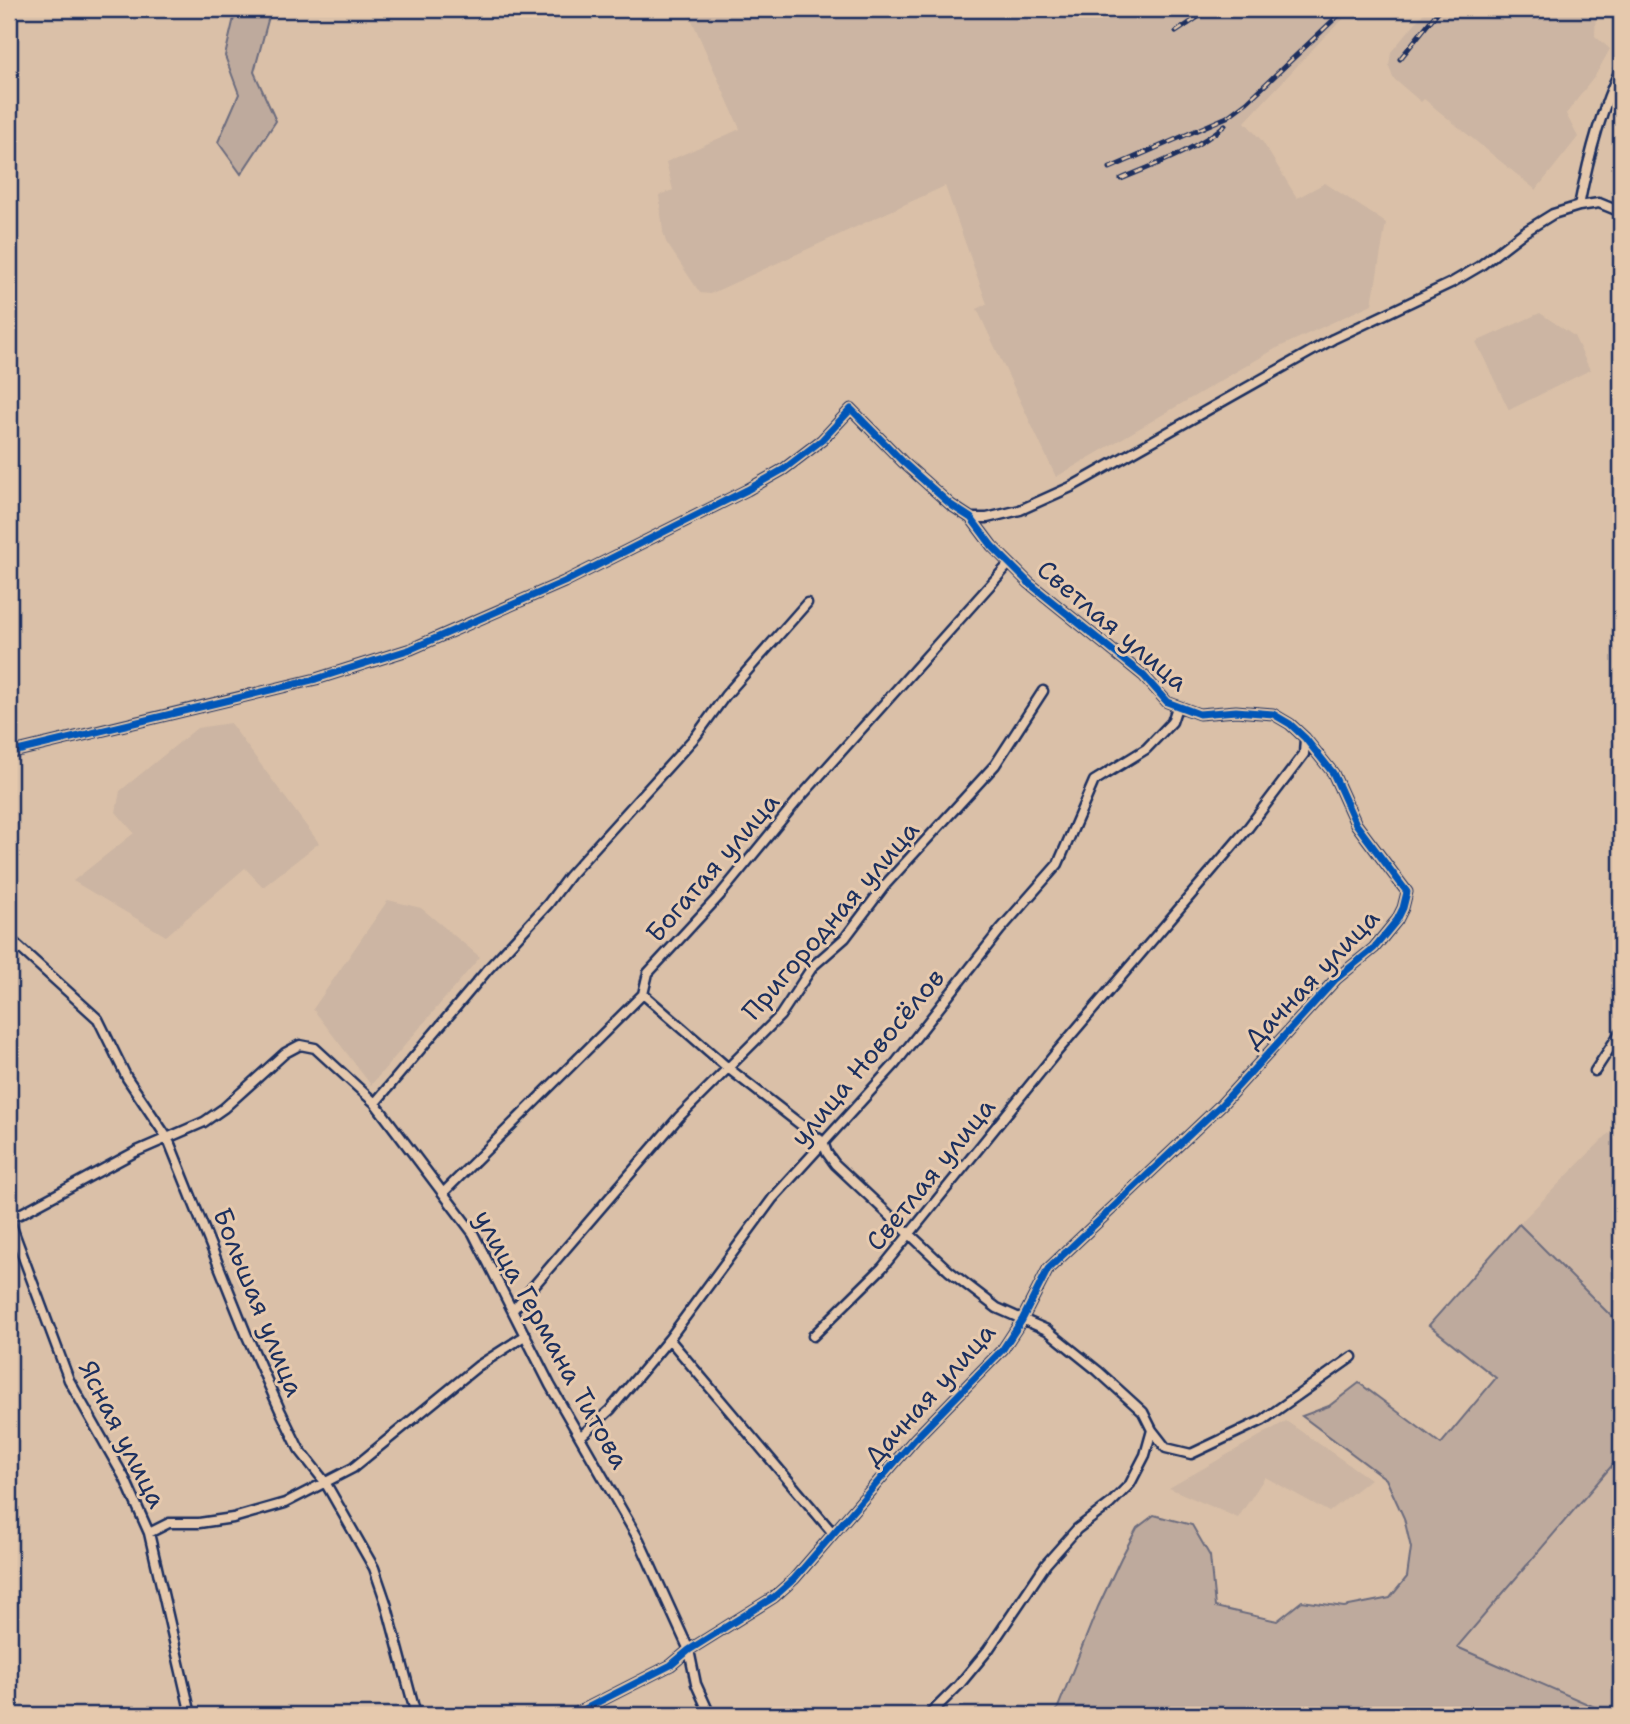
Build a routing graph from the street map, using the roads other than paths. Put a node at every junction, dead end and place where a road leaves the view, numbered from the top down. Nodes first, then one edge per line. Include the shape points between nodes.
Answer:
1 (1621, 68) edge
2 (1579, 206) junction
3 (1621, 212) edge
4 (971, 518) junction
5 (1009, 564) junction
6 (807, 603) dead end
7 (1043, 691) dead end
8 (1177, 707) junction
9 (1305, 738) junction
10 (9, 752) edge
11 (1407, 892) joint
12 (9, 938) edge
13 (643, 994) junction
14 (1621, 1031) edge
15 (728, 1068) junction
16 (1595, 1071) dead end
17 (375, 1103) junction
18 (169, 1139) junction
19 (824, 1142) junction
20 (444, 1192) junction
21 (9, 1217) edge
22 (909, 1232) junction
23 (513, 1310) junction
24 (1022, 1320) junction
25 (526, 1335) junction
26 (813, 1336) dead end
27 (669, 1339) junction
28 (1353, 1357) dead end
29 (1152, 1430) junction
30 (580, 1437) junction
31 (325, 1482) junction
32 (832, 1532) junction
33 (149, 1533) junction
34 (689, 1650) junction
35 (191, 1715) edge
36 (416, 1715) edge
37 (573, 1715) edge
38 (710, 1715) edge
39 (929, 1715) edge

1 - 2 street via 1587,165
2 - 3 street via 1599,203
2 - 4 street via 1544,220 1451,283 1333,339 1071,487 1013,512
4 - 5 street, Светлая улица
4 - 10 street, Светлая улица via 903,463 851,409 822,440 747,490 564,582 411,649 316,679
5 - 8 street, Светлая улица
5 - 13 street, Богатая улица via 648,973
6 - 17 street
7 - 15 street, Пригородная улица via 995,765 885,885 845,938 814,966 780,1016
8 - 9 street, Светлая улица via 1199,714 1273,714
8 - 19 street, улица Новосёлов via 1172,722 1146,748 1094,780 1058,864 895,1064
9 - 11 street, Светлая улица via 1333,773 1356,824
9 - 22 street, Светлая улица via 1304,754 1248,828
11 - 24 street, Дачная улица via 1397,920 1374,948 1336,979 1221,1105 1048,1269
12 - 18 street, Большая улица via 98,1019 127,1078
13 - 15 street
13 - 20 street, Богатая улица
14 - 16 street
15 - 19 street
15 - 23 street, Пригородная улица via 679,1116
17 - 18 street, улица Германа Титова via 316,1048 300,1045 204,1122
17 - 20 street, улица Германа Титова
18 - 21 street
18 - 31 street, Большая улица via 264,1373 299,1448
19 - 22 street via 835,1164
19 - 27 street, улица Новосёлов via 772,1198
20 - 23 street, улица Германа Титова via 473,1233
21 - 33 street, Ясная улица via 69,1380 125,1479
22 - 24 street via 949,1271 997,1308
22 - 26 street, Светлая улица via 882,1268
23 - 25 street, улица Германа Титова
24 - 29 street via 1047,1330 1098,1371 1143,1412
24 - 32 street, Дачная улица via 1003,1349
25 - 30 street, улица Германа Титова
25 - 31 street via 478,1366 353,1468
27 - 30 street, улица Новосёлов via 610,1410
27 - 32 street
28 - 29 street via 1263,1420 1191,1454 1166,1448
29 - 39 street via 1130,1484 1077,1529 1046,1564 988,1650
30 - 34 street, улица Германа Титова via 639,1540
31 - 33 street via 285,1503 233,1518 169,1523
31 - 36 street, Большая улица via 374,1568
32 - 34 street, Дачная улица via 774,1597
33 - 35 street, Ясная улица
34 - 37 street, Дачная улица via 652,1675
34 - 38 street, улица Германа Титова via 696,1684

